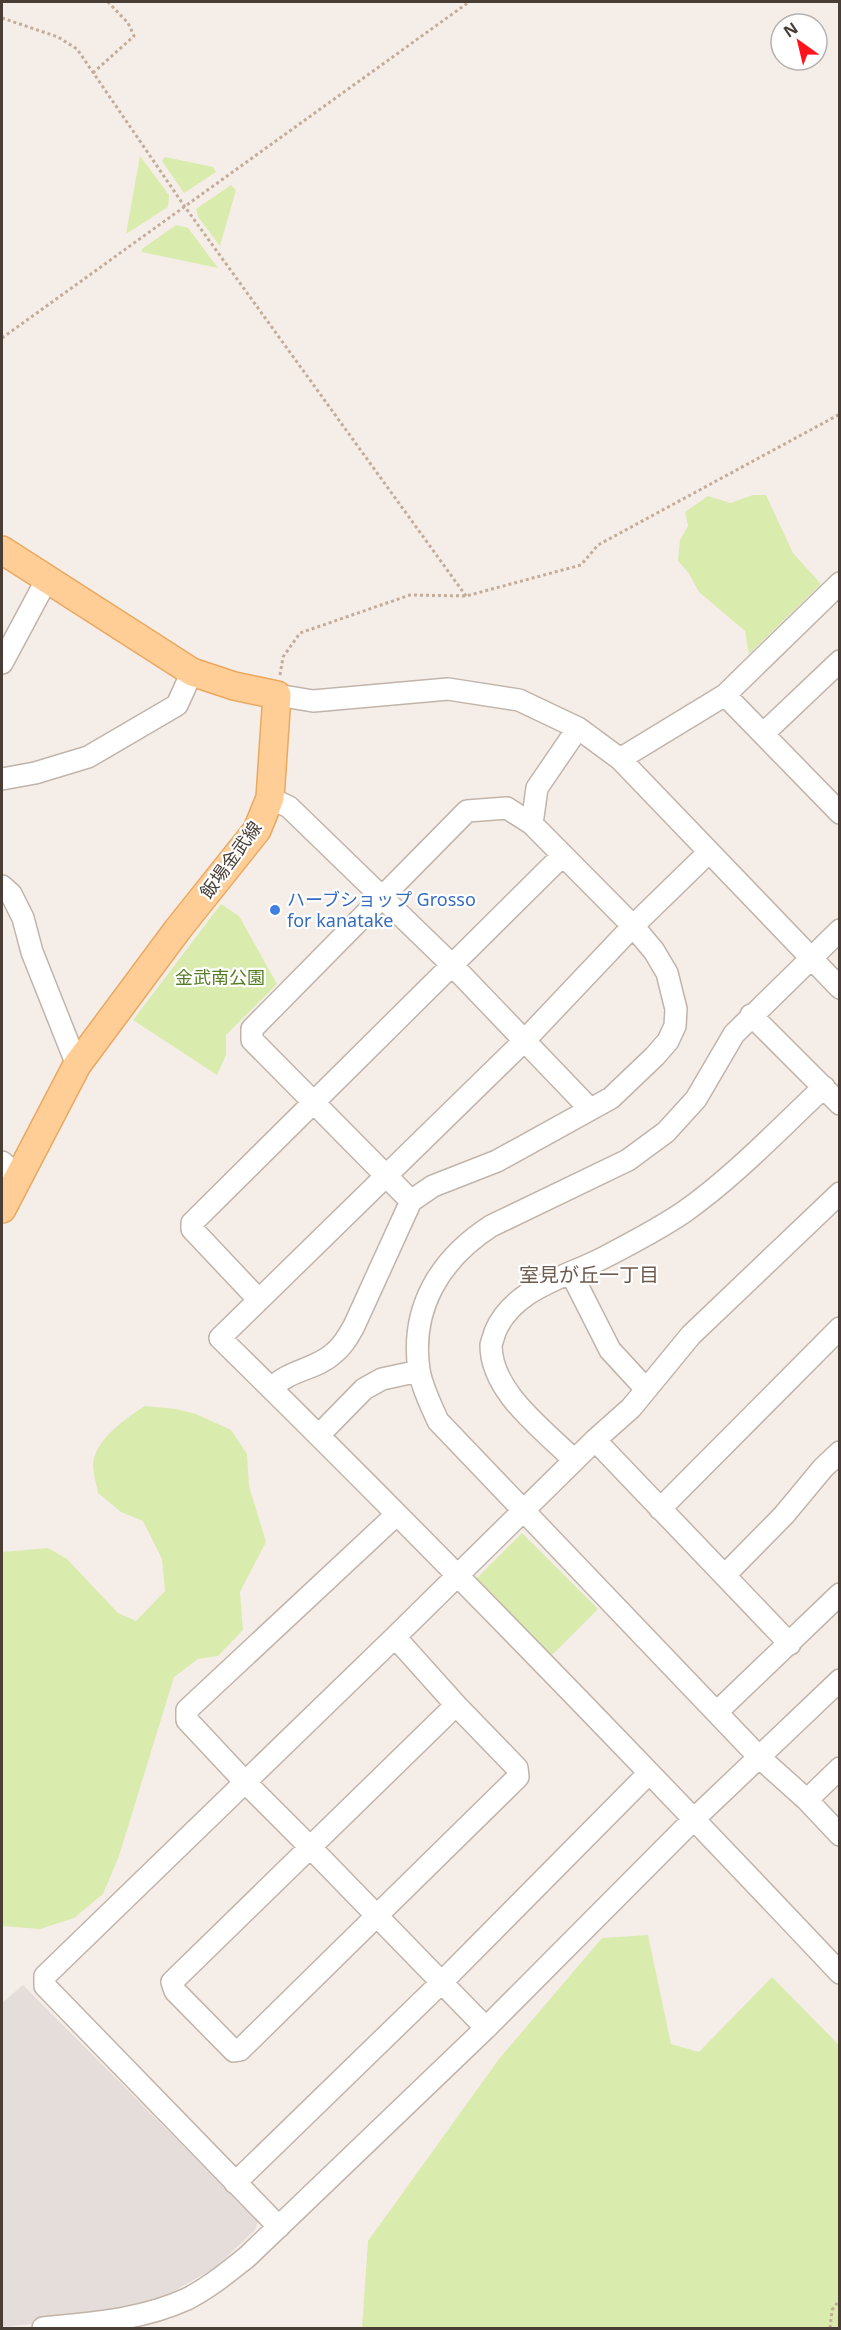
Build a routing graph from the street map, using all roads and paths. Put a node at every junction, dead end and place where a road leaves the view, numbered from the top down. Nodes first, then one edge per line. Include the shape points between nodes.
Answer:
1 (108, 2) edge
2 (469, 2) edge
3 (2, 18) edge
4 (93, 73) junction
5 (185, 207) junction
6 (2, 338) edge
7 (840, 414) edge
8 (2, 550) edge
9 (47, 579) junction
10 (840, 583) edge
11 (466, 596) junction
12 (840, 661) edge
13 (2, 663) edge
14 (192, 672) junction
15 (277, 695) junction
16 (725, 695) junction
17 (578, 728) junction
18 (763, 734) junction
19 (620, 759) junction
20 (2, 779) edge
21 (270, 798) junction
22 (836, 802) edge
23 (532, 824) junction
24 (708, 853) junction
25 (562, 856) junction
26 (2, 886) edge
27 (380, 897) junction
28 (633, 926) junction
29 (840, 930) edge
30 (810, 958) junction
31 (452, 965) junction
32 (840, 988) edge
33 (751, 1015) junction
34 (524, 1041) junction
35 (77, 1065) junction
36 (824, 1087) junction
37 (313, 1104) junction
38 (840, 1104) edge
39 (589, 1108) junction
40 (10, 1169) edge
41 (385, 1176) junction
42 (840, 1193) edge
43 (411, 1201) junction
44 (2, 1209) edge
45 (571, 1273) junction
46 (259, 1300) junction
47 (840, 1328) edge
48 (419, 1371) junction
49 (272, 1388) junction
50 (645, 1388) junction
51 (319, 1435) junction
52 (595, 1440) junction
53 (840, 1452) edge
54 (574, 1460) junction
55 (524, 1509) junction
56 (660, 1509) junction
57 (396, 1515) junction
58 (456, 1575) junction
59 (725, 1575) junction
60 (840, 1594) edge
61 (395, 1637) junction
62 (790, 1644) junction
63 (840, 1680) edge
64 (456, 1705) junction
65 (717, 1712) junction
66 (759, 1757) junction
67 (840, 1768) edge
68 (649, 1773) junction
69 (245, 1782) junction
70 (807, 1800) junction
71 (694, 1819) junction
72 (840, 1835) edge
73 (310, 1847) junction
74 (376, 1916) junction
75 (840, 1973) edge
76 (441, 1983) junction
77 (486, 2028) junction
78 (235, 2183) junction
79 (279, 2227) junction
80 (840, 2299) edge
81 (43, 2328) edge
82 (830, 2328) edge

1 - 4 path via 128,23 134,36
2 - 5 path
3 - 4 path via 58,37 76,49
4 - 5 path
5 - 6 path
5 - 11 path
7 - 11 path via 598,544 581,565
8 - 9 main road
9 - 13 street
9 - 14 main road
10 - 16 street
11 - 15 path via 410,595 300,633 283,657
12 - 18 street
14 - 15 main road
14 - 20 street via 177,705 88,757
15 - 17 street via 313,701 448,689 519,700
15 - 21 main road, 飯場金武線
16 - 18 street
16 - 19 street
17 - 19 street
17 - 23 street via 537,788
18 - 22 street
19 - 24 street
21 - 27 street via 289,807
21 - 35 main road, 飯場金武線 via 257,830
23 - 25 street
23 - 27 street via 507,808 467,811
24 - 28 street
24 - 30 street
25 - 28 street
25 - 31 street
26 - 35 street via 11,894 22,918
27 - 31 street
27 - 37 street via 252,1029 252,1040
28 - 34 street
28 - 39 street via 667,973 676,1009 675,1026 655,1056 611,1098
29 - 30 street
30 - 32 street
30 - 33 street
31 - 34 street
31 - 37 street
33 - 36 street
33 - 48 street via 734,1034 696,1099 666,1132 628,1160 491,1226 456,1253 442,1269 423,1309 417,1338
34 - 39 street
34 - 41 street
35 - 40 main road, 飯場金武線
36 - 38 street
36 - 45 street via 686,1211 656,1231
37 - 41 street
37 - 46 street via 192,1223 192,1229
39 - 43 street via 554,1131 496,1161 433,1186
40 - 44 main road, 飯場金武線
41 - 43 street
41 - 46 street
42 - 50 street via 691,1335
43 - 49 street via 345,1340 334,1354 281,1379
45 - 50 street via 610,1350
45 - 54 street via 527,1294 501,1318 491,1343 496,1374 508,1394
46 - 49 street via 220,1338
47 - 56 street
48 - 51 street via 382,1379 364,1389
48 - 55 street via 438,1421
49 - 51 street
50 - 52 street via 631,1408
51 - 57 street
52 - 54 street
52 - 56 street
53 - 59 street
54 - 55 street
55 - 58 street
55 - 65 street
56 - 59 street
57 - 58 street
57 - 69 street via 187,1710 188,1720
58 - 61 street
58 - 68 street
59 - 62 street
60 - 62 street
61 - 64 street
61 - 69 street
62 - 65 street
63 - 66 street
64 - 73 street
64 - 74 street via 517,1768 518,1777
65 - 66 street
66 - 70 street
66 - 71 street
67 - 70 street
68 - 71 street
68 - 76 street
69 - 73 street
69 - 78 street via 45,1976 45,1986
70 - 72 street
71 - 75 street
71 - 77 street
73 - 74 street
73 - 74 street via 172,1982 175,1991 234,2051 240,2050
74 - 76 street
76 - 77 street
76 - 78 street
77 - 79 street
78 - 79 street
79 - 81 street via 226,2274 188,2299 120,2320
80 - 82 path via 832,2310

